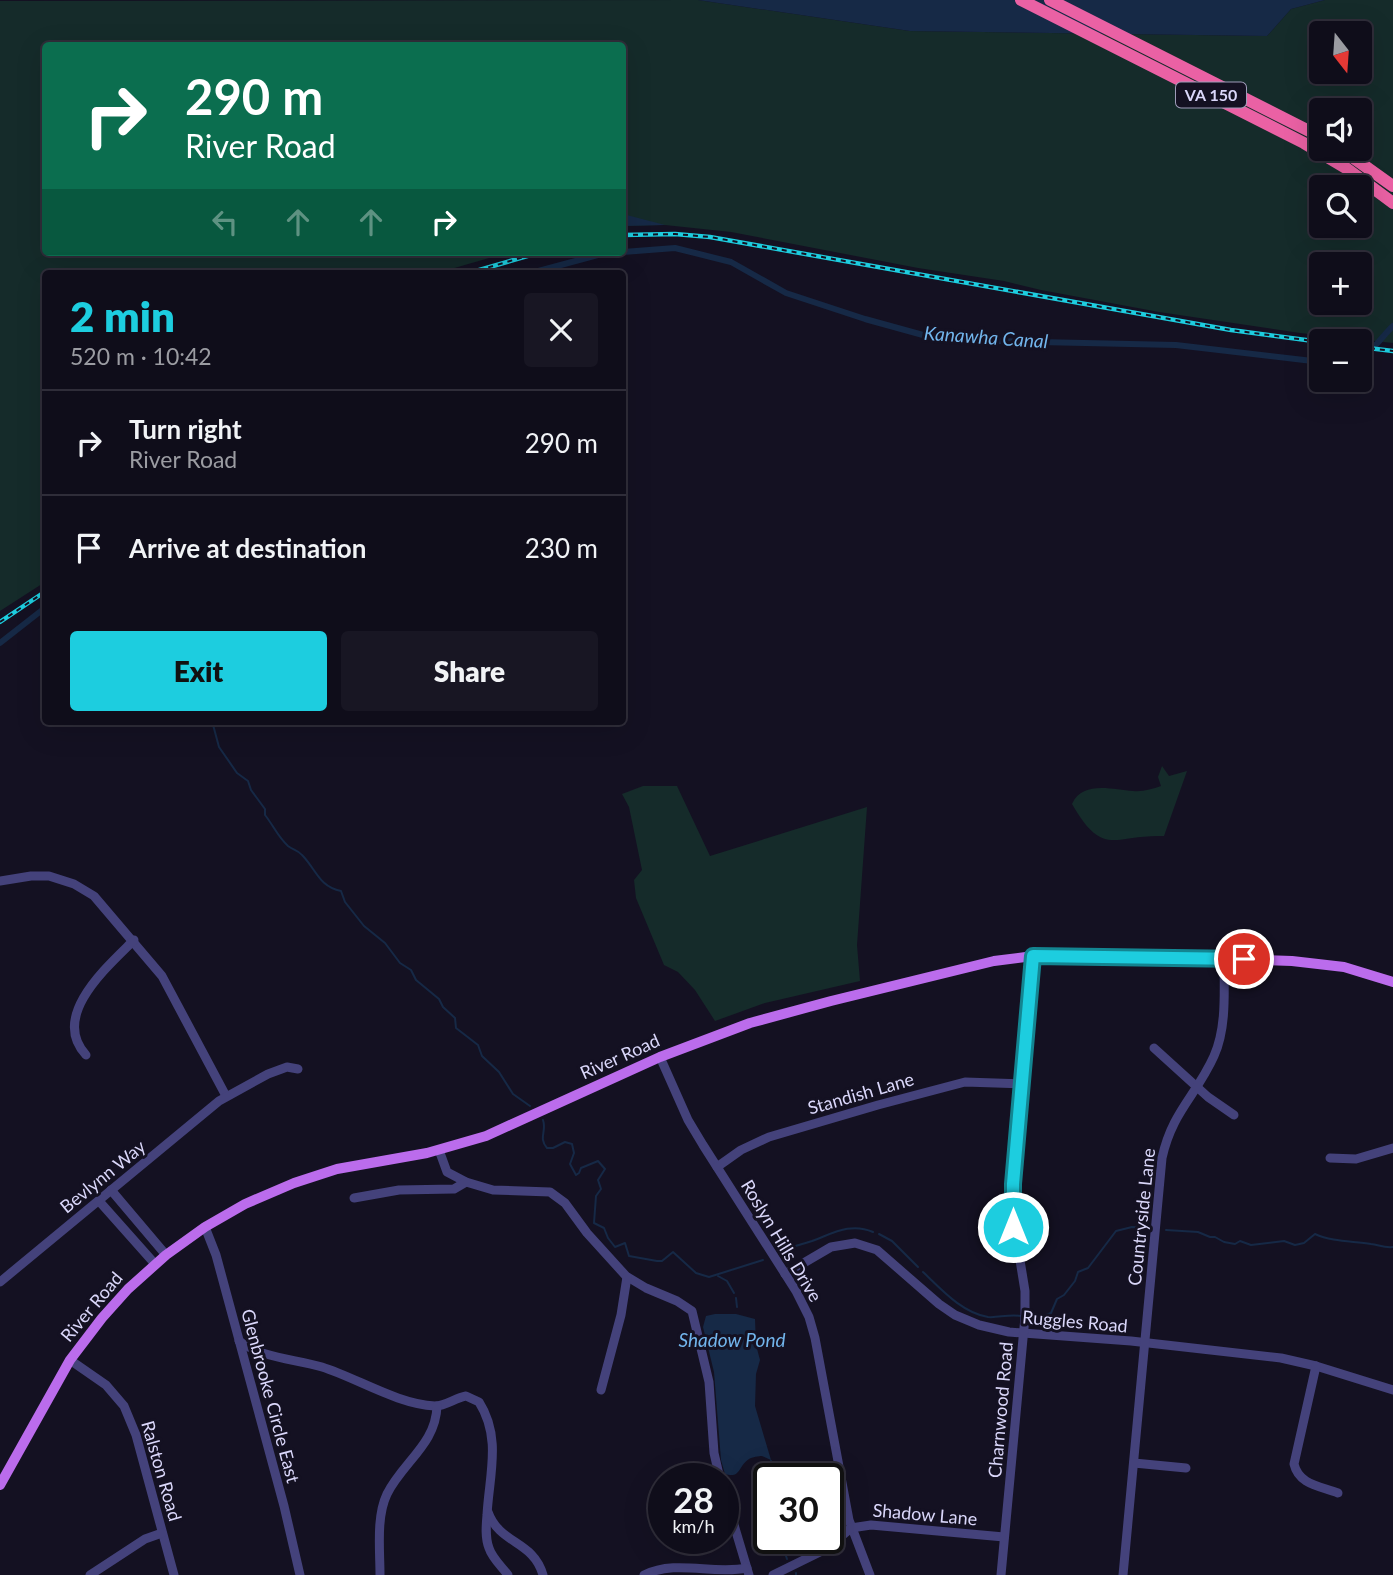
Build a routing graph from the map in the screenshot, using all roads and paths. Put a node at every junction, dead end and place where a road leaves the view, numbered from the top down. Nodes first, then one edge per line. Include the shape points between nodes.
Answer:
1 (1021, 0) edge
2 (1050, 0) edge
3 (1309, 131) edge
4 (1358, 161) edge
5 (1393, 186) edge
6 (1393, 203) edge
7 (0, 881) edge
8 (134, 940) junction
9 (1033, 956) junction
10 (1224, 959) junction
11 (1393, 982) edge
12 (1154, 1048) dead end
13 (86, 1055) dead end
14 (660, 1057) junction
15 (298, 1069) dead end
16 (1022, 1084) junction
17 (1196, 1086) junction
18 (226, 1096) junction
19 (1234, 1115) dead end
20 (1393, 1148) edge
21 (439, 1150) junction
22 (1330, 1158) dead end
23 (717, 1167) junction
24 (466, 1182) junction
25 (111, 1191) junction
26 (354, 1198) dead end
27 (99, 1201) junction
28 (205, 1227) junction
29 (166, 1255) junction
30 (155, 1264) junction
31 (785, 1274) junction
32 (627, 1277) junction
33 (0, 1282) edge
34 (1024, 1333) junction
35 (239, 1342) junction
36 (1145, 1343) junction
37 (70, 1360) junction
38 (1316, 1366) junction
39 (601, 1390) dead end
40 (1393, 1390) edge
41 (437, 1406) junction
42 (716, 1463) edge
43 (1133, 1463) junction
44 (1186, 1468) dead end
45 (0, 1485) edge
46 (1338, 1493) dead end
47 (487, 1510) junction
48 (851, 1528) junction
49 (162, 1533) junction
50 (1004, 1537) junction
51 (739, 1541) edge
52 (748, 1571) edge
53 (90, 1575) edge
54 (174, 1575) edge
55 (300, 1575) edge
56 (380, 1575) edge
57 (508, 1575) edge
58 (543, 1575) edge
59 (644, 1575) edge
60 (773, 1575) edge
61 (870, 1575) edge
62 (1001, 1575) edge
63 (1123, 1575) edge

1 - 6 highway, VA 150 via 1304,143
2 - 3 highway, VA 150
4 - 5 highway
7 - 8 street via 40,875 74,884 94,896
8 - 13 street via 97,977 78,1011 74,1033
8 - 18 street via 167,983
9 - 10 main road, River Road
9 - 14 main road, River Road via 993,961 818,1004 750,1023
9 - 16 street, Charnwood Road
10 - 11 main road, River Road via 1325,964
10 - 17 street, Countryside Lane via 1219,1040
12 - 17 street
14 - 21 main road, River Road via 505,1129
14 - 23 street, Roslyn Hills Drive via 688,1120
15 - 18 street, Bevlynn Way via 281,1069
16 - 23 street, Standish Lane via 965,1083 889,1102 769,1137
16 - 34 street, Charnwood Road via 1012,1211 1025,1291
17 - 19 street
17 - 36 street, Countryside Lane via 1173,1123 1162,1158
18 - 25 street, Bevlynn Way
20 - 22 street via 1356,1159
21 - 24 street via 447,1172
21 - 28 main road, River Road via 347,1167 294,1183
23 - 31 street, Roslyn Hills Drive
24 - 26 street via 454,1189 399,1190
24 - 32 street via 497,1190 551,1192
25 - 27 street, Bevlynn Way
25 - 29 street
27 - 30 street
27 - 33 street, Bevlynn Way
28 - 29 main road, River Road
28 - 35 street, Glenbrooke Circle East
29 - 30 main road, River Road
30 - 37 main road, River Road via 107,1312
31 - 34 street, Ruggles Road via 831,1247 870,1246 955,1315 979,1325
31 - 48 street, Roslyn Hills Drive via 804,1306 815,1338
32 - 39 street
32 - 42 street via 685,1305 694,1316 709,1382
34 - 36 street, Ruggles Road
34 - 50 street, Charnwood Road
35 - 41 street
35 - 55 street, Glenbrooke Circle East
36 - 38 street, Ruggles Road
36 - 43 street, Countryside Lane
37 - 45 main road, River Road
37 - 49 street, Ralston Road via 106,1385 124,1406
38 - 40 street, Ruggles Road
38 - 46 street via 1295,1469 1306,1482
41 - 47 street via 466,1396 482,1408 494,1457
41 - 56 street via 431,1435 384,1502
43 - 44 street
43 - 63 street, Countryside Lane
47 - 57 street via 488,1548
47 - 58 street via 507,1538 536,1558
48 - 50 street, Shadow Lane via 870,1525
48 - 60 street, Shadow Lane via 826,1549
48 - 61 street, Roslyn Hills Drive
49 - 53 street
49 - 54 street, Ralston Road
50 - 62 street, Charnwood Road
51 - 52 street
52 - 59 street via 674,1567

